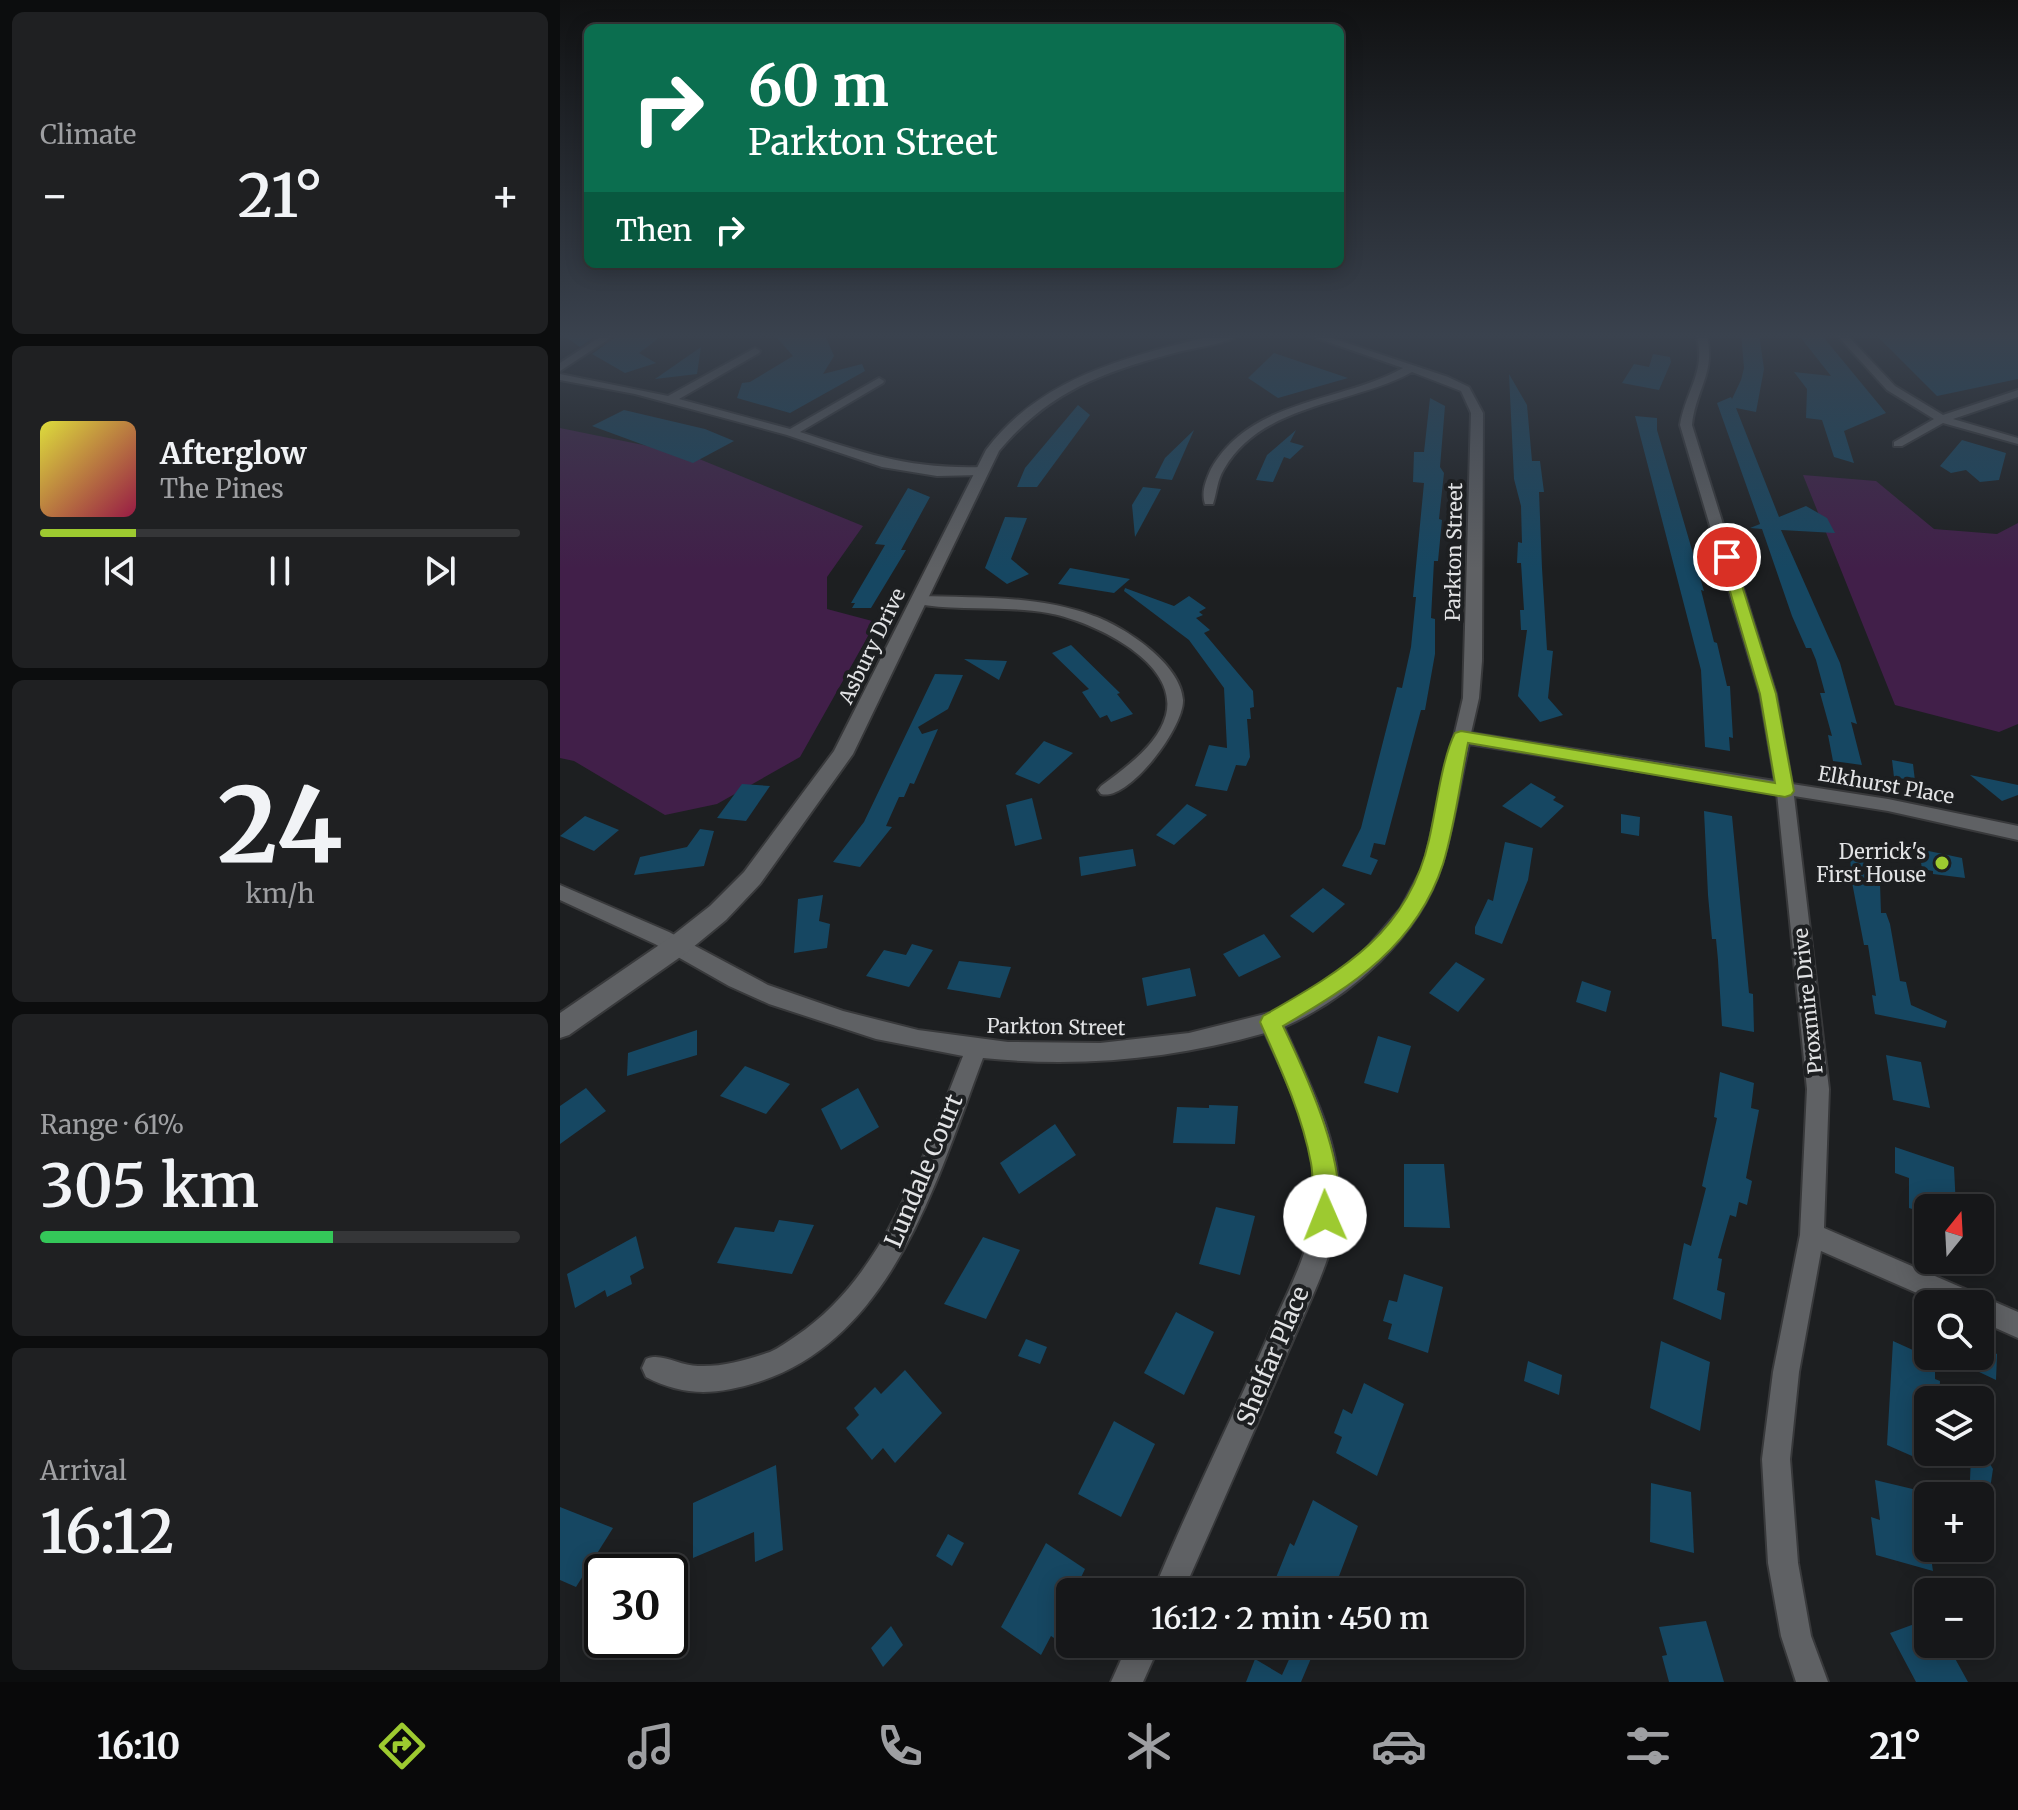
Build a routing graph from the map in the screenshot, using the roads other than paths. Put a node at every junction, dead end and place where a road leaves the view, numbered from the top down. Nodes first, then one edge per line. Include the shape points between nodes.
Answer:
1 (712, 411) edge
2 (827, 411) edge
3 (1030, 411) edge
4 (1290, 411) edge
5 (1477, 411) edge
6 (1687, 411) edge
7 (1929, 411) edge
8 (1961, 411) edge
9 (1942, 419) junction
10 (791, 433) junction
11 (2018, 441) edge
12 (1898, 444) dead end
13 (981, 471) junction
14 (1209, 501) dead end
15 (919, 600) junction
16 (1461, 737) junction
17 (1107, 790) dead end
18 (1785, 791) junction
19 (2018, 833) edge
20 (560, 892) edge
21 (677, 946) junction
22 (1271, 1022) junction
23 (560, 1027) edge
24 (977, 1047) junction
25 (1812, 1235) junction
26 (1940, 1290) edge
27 (1994, 1314) edge
28 (2018, 1325) edge
29 (655, 1368) dead end
30 (1174, 1578) edge
31 (1138, 1658) edge
32 (1127, 1682) edge
33 (1812, 1682) edge

1 - 10 street
2 - 10 street
3 - 13 street, Asbury Drive via 1012,424
4 - 14 street via 1236,444 1211,484
5 - 16 street, Parkton Street via 1474,661
6 - 18 street, Proxmire Drive via 1686,425 1768,694
7 - 9 street
8 - 9 street
9 - 11 street
9 - 12 street
10 - 13 street via 895,466
13 - 15 street, Asbury Drive
15 - 17 street via 1037,607 1077,615 1122,636 1163,670 1175,694 1167,730 1136,768
15 - 21 street, Asbury Drive via 843,754 822,785 752,878
16 - 18 street, Elkhurst Place
16 - 22 street, Parkton Street via 1433,865 1409,914 1364,963
18 - 19 street, Elkhurst Place via 1888,805
18 - 25 street, Proxmire Drive via 1818,1089
20 - 21 street, Parkton Street
21 - 23 street, Asbury Drive
21 - 24 street, Parkton Street via 744,984 836,1018 878,1031
22 - 24 street, Parkton Street via 1144,1050
22 - 30 street, Shelfar Place via 1323,1162 1325,1216 1306,1277
24 - 29 street, Lundale Court via 891,1250 834,1322 799,1350 752,1374 708,1381 675,1379
25 - 26 street
25 - 33 street, Proxmire Drive via 1776,1459 1783,1563 1796,1636
27 - 28 street
31 - 32 street

